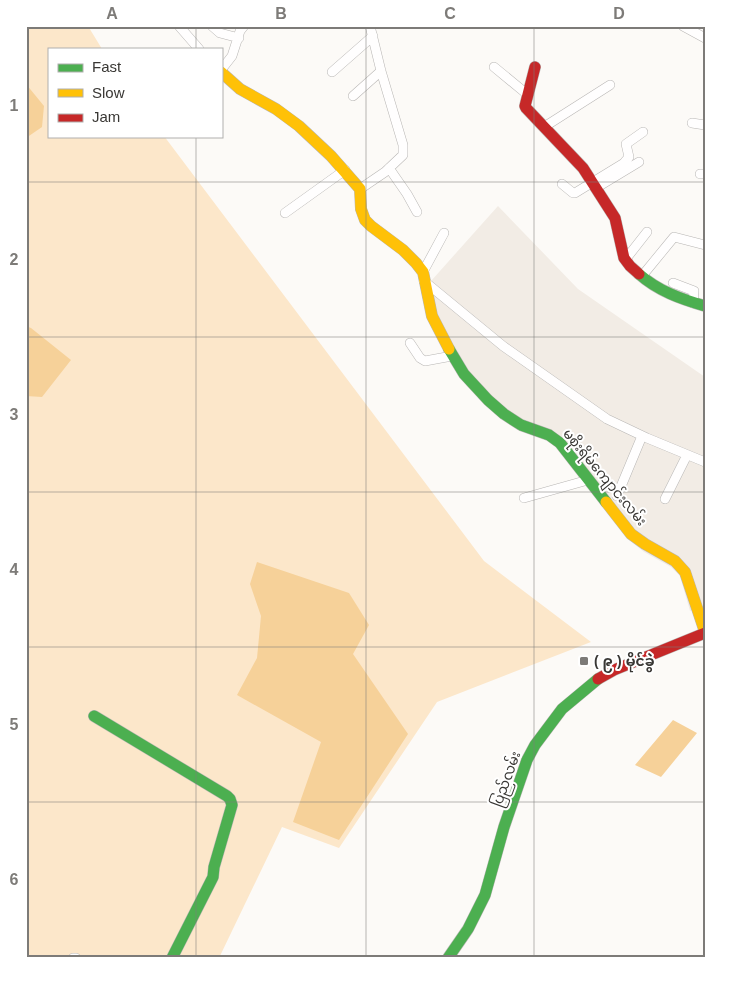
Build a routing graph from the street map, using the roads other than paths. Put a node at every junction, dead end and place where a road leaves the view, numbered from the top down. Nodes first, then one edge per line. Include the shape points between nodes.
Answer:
1 (179, 26) edge
2 (212, 26) edge
3 (244, 26) edge
4 (370, 26) edge
5 (683, 26) edge
6 (373, 36) junction
7 (239, 38) junction
8 (705, 38) edge
9 (198, 48) edge
10 (535, 66) dead end
11 (494, 67) dead end
12 (222, 70) edge
13 (381, 71) junction
14 (222, 72) edge
15 (332, 72) dead end
16 (610, 85) dead end
17 (528, 95) junction
18 (353, 96) dead end
19 (692, 123) dead end
20 (705, 125) edge
21 (544, 127) junction
22 (643, 132) dead end
23 (639, 162) dead end
24 (389, 168) junction
25 (345, 170) junction
26 (562, 184) dead end
27 (594, 186) junction
28 (360, 189) junction
29 (417, 212) dead end
30 (285, 213) dead end
31 (647, 232) dead end
32 (444, 233) dead end
33 (705, 245) edge
34 (625, 260) junction
35 (423, 276) junction
36 (642, 276) junction
37 (673, 283) dead end
38 (693, 302) junction
39 (705, 306) edge
40 (410, 343) dead end
41 (452, 356) junction
42 (642, 436) junction
43 (687, 455) junction
44 (705, 462) edge
45 (588, 480) junction
46 (617, 496) dead end
47 (524, 498) dead end
48 (665, 500) dead end
49 (705, 633) edge
50 (94, 716) dead end
51 (172, 958) edge
52 (448, 958) edge

1 - 9 street
2 - 7 street via 220,33
3 - 7 street
4 - 6 street
5 - 8 street
6 - 13 street
6 - 15 street
7 - 12 street
10 - 17 main road
11 - 17 street
13 - 18 street
13 - 24 street via 403,146 403,155
14 - 25 main road via 242,91 276,109 311,136
16 - 21 street
17 - 21 main road via 526,108
19 - 20 street
21 - 27 main road via 583,168
22 - 27 street via 626,144 629,157 624,163
23 - 27 street
24 - 28 street
24 - 29 street
25 - 28 main road
25 - 30 street
26 - 27 street via 573,193
27 - 34 main road via 615,218
28 - 35 main road, မစိုးရိမ်ကျောင်းလမ်း via 360,204 367,222 402,249
31 - 34 street
32 - 35 street
33 - 36 street via 674,236
34 - 36 main road
35 - 41 main road, မစိုးရိမ်ကျောင်းလမ်း via 432,316
35 - 42 street via 503,346 607,419
36 - 38 main road via 664,292
37 - 38 street via 694,291
38 - 39 main road
40 - 41 street via 425,361
41 - 45 main road, မစိုးရိမ်ကျောင်းလမ်း via 488,400 521,425 549,435 560,443
42 - 43 street
42 - 46 street
43 - 44 street
43 - 48 street
45 - 47 street
45 - 49 main road, မစိုးရိမ်ကျောင်းလမ်း via 631,534 675,561 685,572
49 - 52 main road, ပြည်လမ်း via 614,670 562,709 527,760 485,896
50 - 51 main road via 227,796 232,805 213,877

